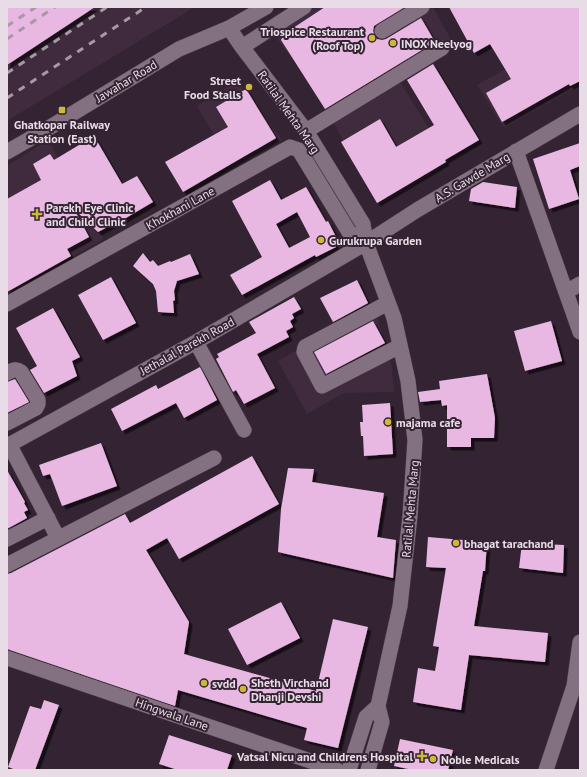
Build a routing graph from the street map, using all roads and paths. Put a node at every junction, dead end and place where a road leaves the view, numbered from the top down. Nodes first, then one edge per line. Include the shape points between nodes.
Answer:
1 (266, 7) edge
2 (304, 7) edge
3 (422, 7) edge
4 (229, 28) junction
5 (382, 31) dead end
6 (242, 47) junction
7 (442, 48) dead end
8 (580, 114) edge
9 (306, 131) junction
10 (290, 147) joint
11 (516, 151) junction
12 (7, 152) edge
13 (366, 243) junction
14 (580, 284) edge
15 (566, 292) junction
16 (388, 303) junction
17 (7, 304) edge
18 (580, 332) edge
19 (196, 342) junction
20 (400, 346) junction
21 (7, 373) edge
22 (7, 423) edge
23 (244, 430) dead end
24 (8, 445) edge
25 (214, 458) dead end
26 (13, 465) edge
27 (48, 518) junction
28 (58, 538) junction
29 (7, 539) edge
30 (7, 565) edge
31 (580, 642) edge
32 (7, 658) edge
33 (578, 674) edge
34 (378, 706) junction
35 (337, 770) edge
36 (349, 770) edge
37 (368, 770) edge
38 (546, 770) edge

1 - 4 street, Jawahar Road
2 - 6 street
3 - 5 street
4 - 6 street
4 - 12 street, Jawahar Road via 179,49
6 - 9 street, Ratilal Mehta Marg
7 - 9 street
8 - 11 street, A.S. Gawde Marg
9 - 13 street, Ratilal Mehta Marg via 363,224
10 - 13 street, Ratilal Mehta Marg via 299,150 349,232
10 - 17 street, Khokhani Lane
11 - 13 street, A.S. Gawde Marg
11 - 15 street
13 - 16 street, Ratilal Mehta Marg
13 - 19 street, Jethalal Parekh Road
14 - 15 street
15 - 18 street
16 - 20 street, Ratilal Mehta Marg
16 - 20 street via 305,347 304,352 322,386
19 - 23 street
19 - 24 street, Jethalal Parekh Road
20 - 34 street, Ratilal Mehta Marg via 408,381 415,448 400,606
21 - 22 street via 14,369 21,372 38,400 36,408
24 - 26 street
25 - 28 street
26 - 27 street
27 - 28 street
27 - 29 street
28 - 30 street
31 - 33 street
32 - 35 street, Hingwala Lane
33 - 38 street
34 - 36 street, Ratilal Mehta Marg via 366,717
34 - 37 street via 382,722

